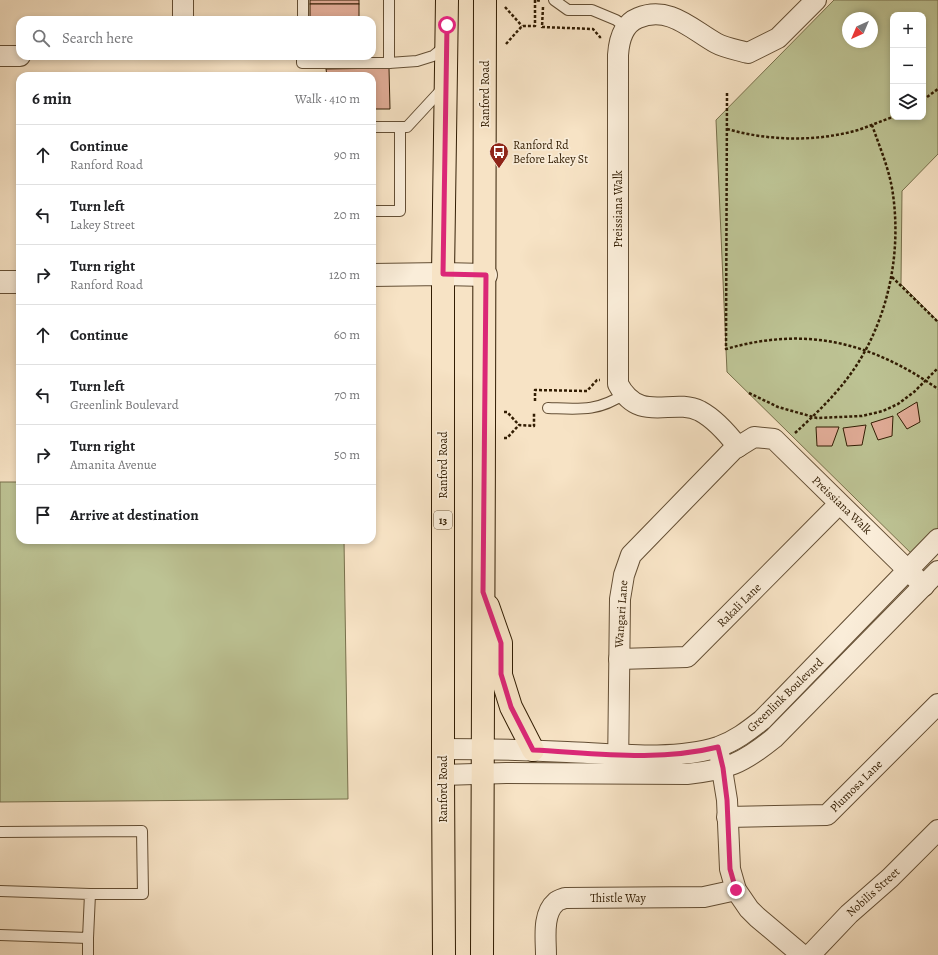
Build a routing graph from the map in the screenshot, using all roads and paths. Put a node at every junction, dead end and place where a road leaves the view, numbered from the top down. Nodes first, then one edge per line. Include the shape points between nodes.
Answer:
1 (183, 0) edge
2 (303, 0) edge
3 (389, 0) edge
4 (447, 0) edge
5 (554, 0) edge
6 (816, 0) edge
7 (494, 2) edge
8 (183, 16) edge
9 (302, 16) edge
10 (522, 26) junction
11 (626, 27) junction
12 (446, 45) junction
13 (600, 45) dead end
14 (502, 47) dead end
15 (0, 56) edge
16 (16, 56) edge
17 (302, 60) edge
18 (389, 63) junction
19 (446, 85) junction
20 (938, 89) edge
21 (727, 93) dead end
22 (926, 98) edge
23 (890, 118) edge
24 (872, 124) junction
25 (376, 127) edge
26 (400, 127) junction
27 (727, 129) junction
28 (376, 211) edge
29 (443, 274) junction
30 (376, 275) edge
31 (486, 275) junction
32 (891, 276) junction
33 (0, 282) edge
34 (16, 282) edge
35 (938, 322) edge
36 (865, 350) junction
37 (938, 368) edge
38 (926, 380) junction
39 (938, 389) edge
40 (749, 393) dead end
41 (624, 394) junction
42 (548, 408) dead end
43 (501, 412) dead end
44 (812, 417) junction
45 (519, 425) dead end
46 (792, 436) dead end
47 (746, 442) junction
48 (839, 504) junction
49 (938, 539) edge
50 (908, 570) junction
51 (938, 572) edge
52 (924, 586) junction
53 (483, 592) junction
54 (619, 659) junction
55 (938, 704) edge
56 (718, 747) junction
57 (443, 749) junction
58 (482, 749) junction
59 (533, 750) junction
60 (618, 764) junction
61 (723, 768) junction
62 (482, 774) junction
63 (443, 775) junction
64 (727, 817) junction
65 (938, 830) edge
66 (0, 832) edge
67 (736, 890) junction
68 (0, 892) edge
69 (90, 894) junction
70 (0, 935) edge
71 (88, 938) junction
72 (88, 955) edge
73 (444, 955) edge
74 (482, 955) edge
75 (546, 955) edge
76 (802, 955) edge
77 (810, 955) edge

1 - 8 street
2 - 9 lane
3 - 18 lane
4 - 12 main road, Ranford Road / 13
5 - 11 lane via 568,10 592,10
6 - 11 street via 778,38 748,53 717,44 666,14 648,13 631,21
7 - 10 path
7 - 31 main road, Ranford Road
10 - 13 path via 535,26 535,0 543,1 542,26 593,29 600,37
10 - 14 path
11 - 41 street, Preissiana Walk via 621,36 618,56 617,375 618,384
12 - 18 lane via 433,56 417,61
12 - 19 main road, Ranford Road / 13
15 - 16 street
17 - 18 lane via 302,63
19 - 26 lane via 406,127
19 - 29 main road, Ranford Road / 13
20 - 22 path
21 - 27 path
23 - 24 path
24 - 27 path via 858,130 819,138 773,138 741,134
24 - 32 path via 892,187 895,249
25 - 26 lane
26 - 28 lane via 400,211
27 - 36 path via 726,349 774,340 806,339 843,343
29 - 30 street
29 - 31 street
29 - 57 main road, Ranford Road / 13
31 - 53 main road, Ranford Road
32 - 35 path
32 - 36 path via 882,313
33 - 34 street
36 - 38 path
36 - 44 path via 839,389
37 - 38 path
38 - 39 path
38 - 44 path via 898,404 883,411 862,416
40 - 44 path via 778,407
41 - 42 lane via 591,409
41 - 47 street via 635,403 651,408 684,408 699,411 730,437
43 - 45 path via 508,412
44 - 46 path
47 - 48 street, Preissiana Walk via 774,439
47 - 54 street, Wangari Lane via 733,450 631,555 624,574 620,599
48 - 50 street, Preissiana Walk
48 - 54 street, Rakali Lane via 687,657
49 - 50 street, Greenlink Boulevard
50 - 52 street, Preissiana Walk
50 - 56 street, Greenlink Boulevard via 762,720 741,736
51 - 52 street, Greenlink Boulevard
52 - 61 street, Greenlink Boulevard via 774,738 749,757
53 - 58 main road, Ranford Road
53 - 59 main road via 501,643 501,674 511,707
54 - 60 street, Wangari Lane
55 - 64 street, Plumosa Lane via 827,815
56 - 60 street, Greenlink Boulevard
56 - 61 street
57 - 58 street, Greenlink Boulevard
57 - 63 main road, Ranford Road / 13
58 - 59 street, Greenlink Boulevard
58 - 62 main road, Ranford Road
59 - 60 street, Greenlink Boulevard
60 - 61 street, Greenlink Boulevard via 687,774
60 - 62 street, Greenlink Boulevard
61 - 64 street
62 - 63 street, Greenlink Boulevard
62 - 74 main road, Ranford Road
63 - 73 main road, Ranford Road / 13
64 - 67 street via 730,869
65 - 77 street, Nobilis Street via 849,914
66 - 69 lane via 142,831 143,894
67 - 75 street, Thistle Way via 704,897 565,898 556,902 546,922
67 - 76 street via 757,917
68 - 69 lane
69 - 71 lane
70 - 71 lane
71 - 72 lane

